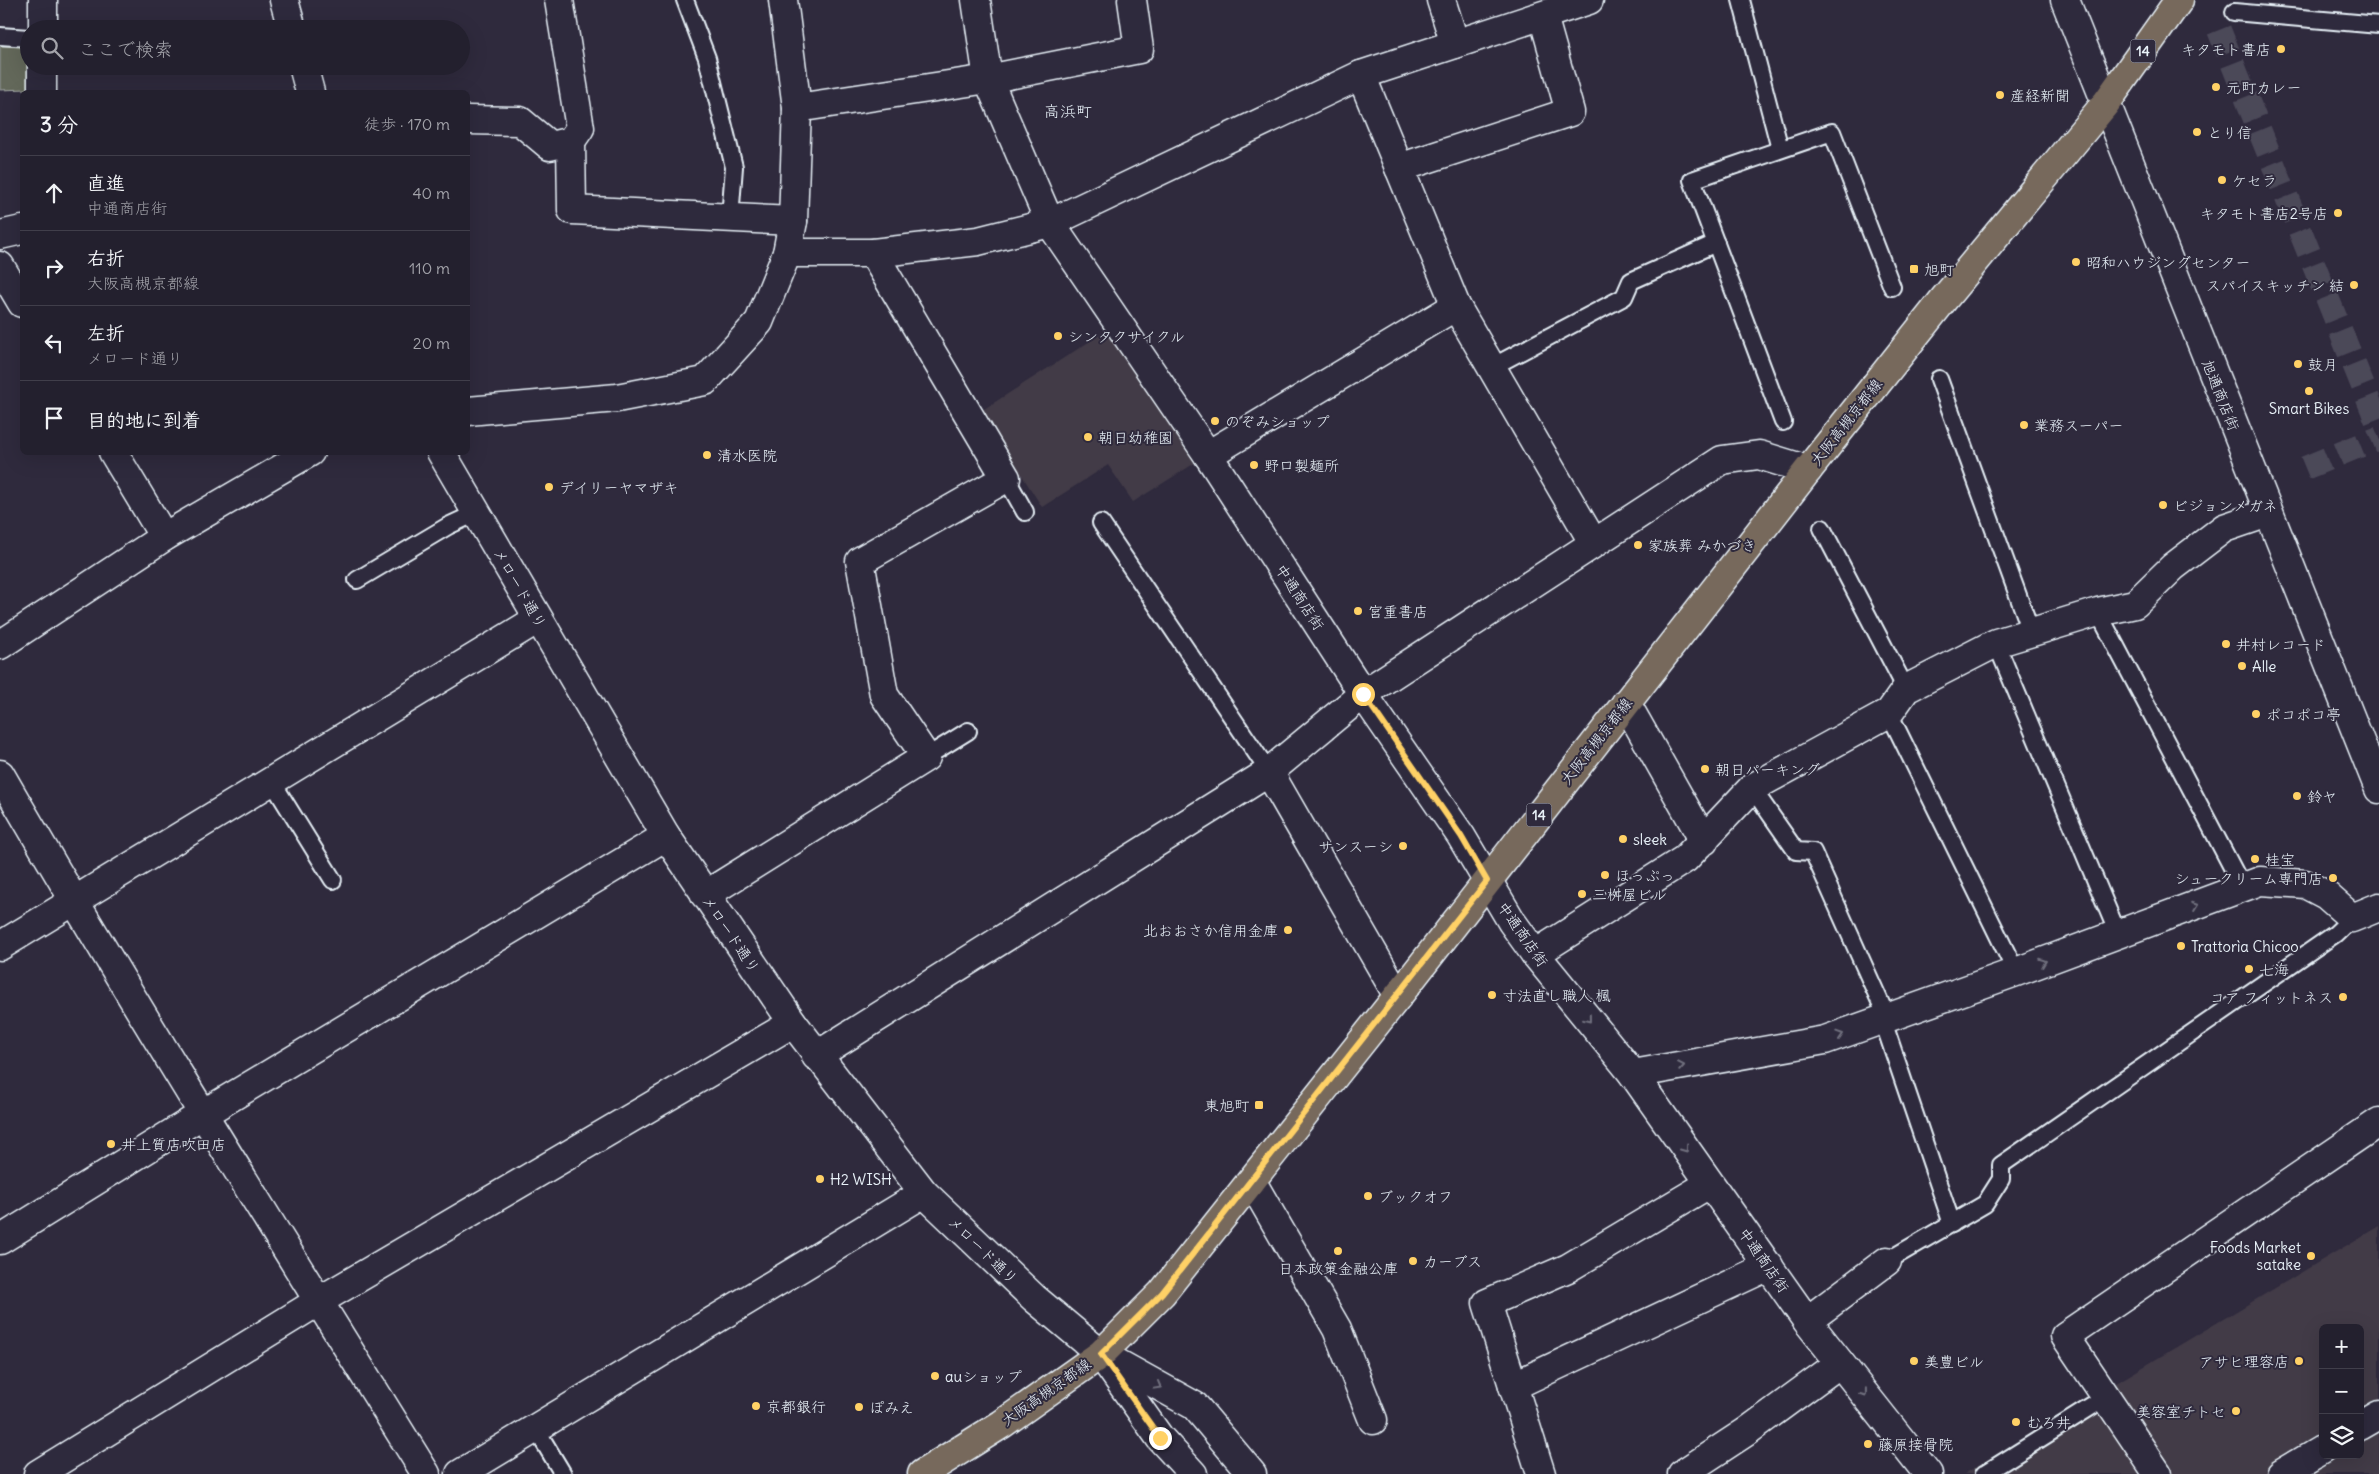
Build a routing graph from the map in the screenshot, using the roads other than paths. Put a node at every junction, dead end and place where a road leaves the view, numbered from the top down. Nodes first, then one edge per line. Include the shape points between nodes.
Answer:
1 (43, 0) edge
2 (284, 0) edge
3 (559, 0) edge
4 (685, 0) edge
5 (783, 0) edge
6 (976, 0) edge
7 (1132, 0) edge
8 (1441, 0) edge
9 (1589, 0) edge
10 (1741, 0) edge
11 (2065, 0) edge
12 (2180, 0) edge
13 (2234, 12) dead end
14 (1543, 16) junction
15 (42, 20) edge
16 (290, 20) edge
17 (2379, 25) edge
18 (0, 36) edge
19 (20, 37) edge
20 (1455, 44) junction
21 (42, 75) edge
22 (305, 75) edge
23 (1360, 75) junction
24 (988, 79) junction
25 (42, 90) edge
26 (309, 90) edge
27 (2106, 103) junction
28 (797, 108) junction
29 (470, 120) edge
30 (571, 142) junction
31 (1780, 149) junction
32 (1399, 168) junction
33 (730, 218) junction
34 (793, 221) junction
35 (1050, 223) junction
36 (20, 230) edge
37 (0, 235) edge
38 (1716, 243) junction
39 (787, 253) junction
40 (873, 253) junction
41 (0, 266) edge
42 (1892, 286) dead end
43 (20, 300) edge
44 (1456, 306) junction
45 (1490, 368) junction
46 (1939, 379) dead end
47 (470, 411) edge
48 (1783, 422) dead end
49 (1208, 454) junction
50 (115, 455) edge
51 (305, 455) edge
52 (443, 455) edge
53 (1808, 470) junction
54 (1006, 478) junction
55 (1026, 512) dead end
56 (476, 513) junction
57 (2268, 513) junction
58 (1101, 523) dead end
59 (1822, 528) dead end
60 (164, 537) junction
61 (1593, 542) junction
62 (357, 580) dead end
63 (2098, 612) junction
64 (538, 619) junction
65 (2031, 631) junction
66 (1996, 643) junction
67 (0, 645) edge
68 (1906, 689) junction
69 (1363, 694) junction
70 (1626, 703) junction
71 (1889, 714) junction
72 (968, 731) dead end
73 (926, 757) junction
74 (1269, 772) junction
75 (0, 774) edge
76 (271, 780) junction
77 (1752, 788) junction
78 (2379, 789) edge
79 (666, 836) junction
80 (1704, 841) junction
81 (333, 880) dead end
82 (1487, 881) junction
83 (2243, 888) junction
84 (705, 896) junction
85 (73, 901) junction
86 (2379, 907) edge
87 (2352, 918) junction
88 (2118, 934) junction
89 (0, 946) edge
90 (1535, 954) junction
91 (2016, 972) junction
92 (1398, 996) junction
93 (1883, 1021) junction
94 (793, 1023) junction
95 (816, 1056) junction
96 (1633, 1074) junction
97 (203, 1114) junction
98 (2379, 1122) edge
99 (1252, 1182) junction
100 (1709, 1184) junction
101 (924, 1193) junction
102 (1952, 1224) junction
103 (0, 1240) edge
104 (1887, 1261) joint
105 (1768, 1266) junction
106 (319, 1301) junction
107 (1807, 1321) junction
108 (1101, 1354) junction
109 (1840, 1362) junction
110 (1513, 1386) junction
111 (2105, 1398) junction
112 (2379, 1415) edge
113 (1373, 1420) dead end
114 (2364, 1424) edge
115 (536, 1429) junction
116 (2319, 1451) edge
117 (38, 1474) edge
118 (426, 1474) edge
119 (460, 1474) edge
120 (563, 1474) edge
121 (922, 1474) edge
122 (1193, 1474) edge
123 (1252, 1474) edge
124 (1541, 1474) edge
125 (1682, 1474) edge
126 (1928, 1474) edge
127 (1984, 1474) edge
128 (2158, 1474) edge
129 (2281, 1474) edge

1 - 15 street
2 - 16 street
3 - 30 street via 580,128
4 - 33 lane via 707,58 734,167
5 - 28 street
6 - 24 street, 中通商店街
7 - 24 street via 1139,48
8 - 20 street
9 - 14 street
10 - 31 lane
11 - 27 street, 旭通商店街
12 - 27 main road, 大阪高槻京都線 / 14
13 - 17 lane
14 - 20 street
14 - 32 street via 1570,112
18 - 19 lane
20 - 23 street
21 - 25 street
22 - 26 street
23 - 32 street
23 - 35 street
24 - 28 street
24 - 35 street, 中通商店街
27 - 53 main road, 大阪高槻京都線 / 14
27 - 57 street, 旭通商店街
28 - 34 street
29 - 30 street via 520,121 550,146
30 - 33 street via 572,210
31 - 38 lane via 1692,180
31 - 42 lane via 1832,132
32 - 44 street
33 - 34 street
34 - 39 street
35 - 40 street via 978,241
35 - 49 street, 中通商店街
36 - 37 street
38 - 45 lane via 1631,281 1624,297
38 - 48 lane
39 - 40 street
39 - 47 street via 759,322 705,381 618,398
40 - 54 street
41 - 43 street
44 - 45 street
44 - 49 street
45 - 61 street
46 - 65 lane
49 - 69 street, 中通商店街
50 - 60 street
51 - 60 street
52 - 56 street, メロード通り
53 - 61 street via 1758,455 1722,460
53 - 70 main road, 大阪高槻京都線 / 14
54 - 55 lane
54 - 73 street via 860,561 884,695
56 - 62 lane
56 - 64 street, メロード通り
57 - 63 street via 2224,528 2173,567 2134,604
57 - 78 street, 旭通商店街
58 - 74 lane
59 - 68 lane
60 - 67 street
61 - 69 street
63 - 65 street
63 - 83 lane
64 - 76 street
64 - 79 street, メロード通り
65 - 66 street
66 - 68 street
66 - 88 lane
68 - 71 street
69 - 74 street
69 - 82 street, 中通商店街 via 1461,836
70 - 80 street
70 - 82 main road, 大阪高槻京都線 / 14
71 - 77 street
71 - 91 lane
72 - 73 lane
73 - 84 street
74 - 92 street
74 - 95 street
75 - 85 street
76 - 81 lane
76 - 85 street
77 - 80 street
77 - 93 lane via 1796,851 1813,852 1882,1006
79 - 84 street, メロード通り
79 - 97 street
80 - 90 street via 1685,859
82 - 90 street, 中通商店街
82 - 92 main road, 大阪高槻京都線 / 14
83 - 87 street via 2260,881 2305,884 2326,895
88 -> 83 street
84 - 94 street, メロード通り
85 - 89 street
85 - 97 street
86 - 87 street
87 - 102 lane via 2335,934 2001,1165 2001,1179 1985,1204
91 -> 88 street
90 -> 96 street, 中通商店街
91 - 93 street
92 - 99 main road, 大阪高槻京都線 / 14
96 -> 93 street via 1825,1040
93 - 102 lane
94 - 95 street, メロード通り
94 - 106 street
95 - 101 street, メロード通り
96 -> 100 street, 中通商店街
97 - 103 street
97 - 106 street
98 - 111 street via 2065,1336
99 - 108 main road, 大阪高槻京都線 / 14 via 1162,1293
99 - 113 street via 1337,1329
100 - 105 street, 中通商店街
100 - 110 street via 1568,1268 1486,1303
101 - 108 street, メロード通り via 1034,1298
101 - 115 street
102 - 104 lane
104 - 107 street
105 - 107 street, 中通商店街
105 - 110 street
106 - 117 street
106 - 118 street
107 - 109 street, 中通商店街
108 - 121 main road, 大阪高槻京都線 / 14 via 1002,1424
108 - 122 street, メロード通り via 1160,1438
108 -> 123 street, メロード通り via 1195,1406
109 - 125 street via 1746,1432
109 -> 126 street, 中通商店街
110 - 124 street
111 - 127 lane
111 - 128 street
112 - 114 street
115 - 119 street
115 - 120 lane
116 - 129 street

